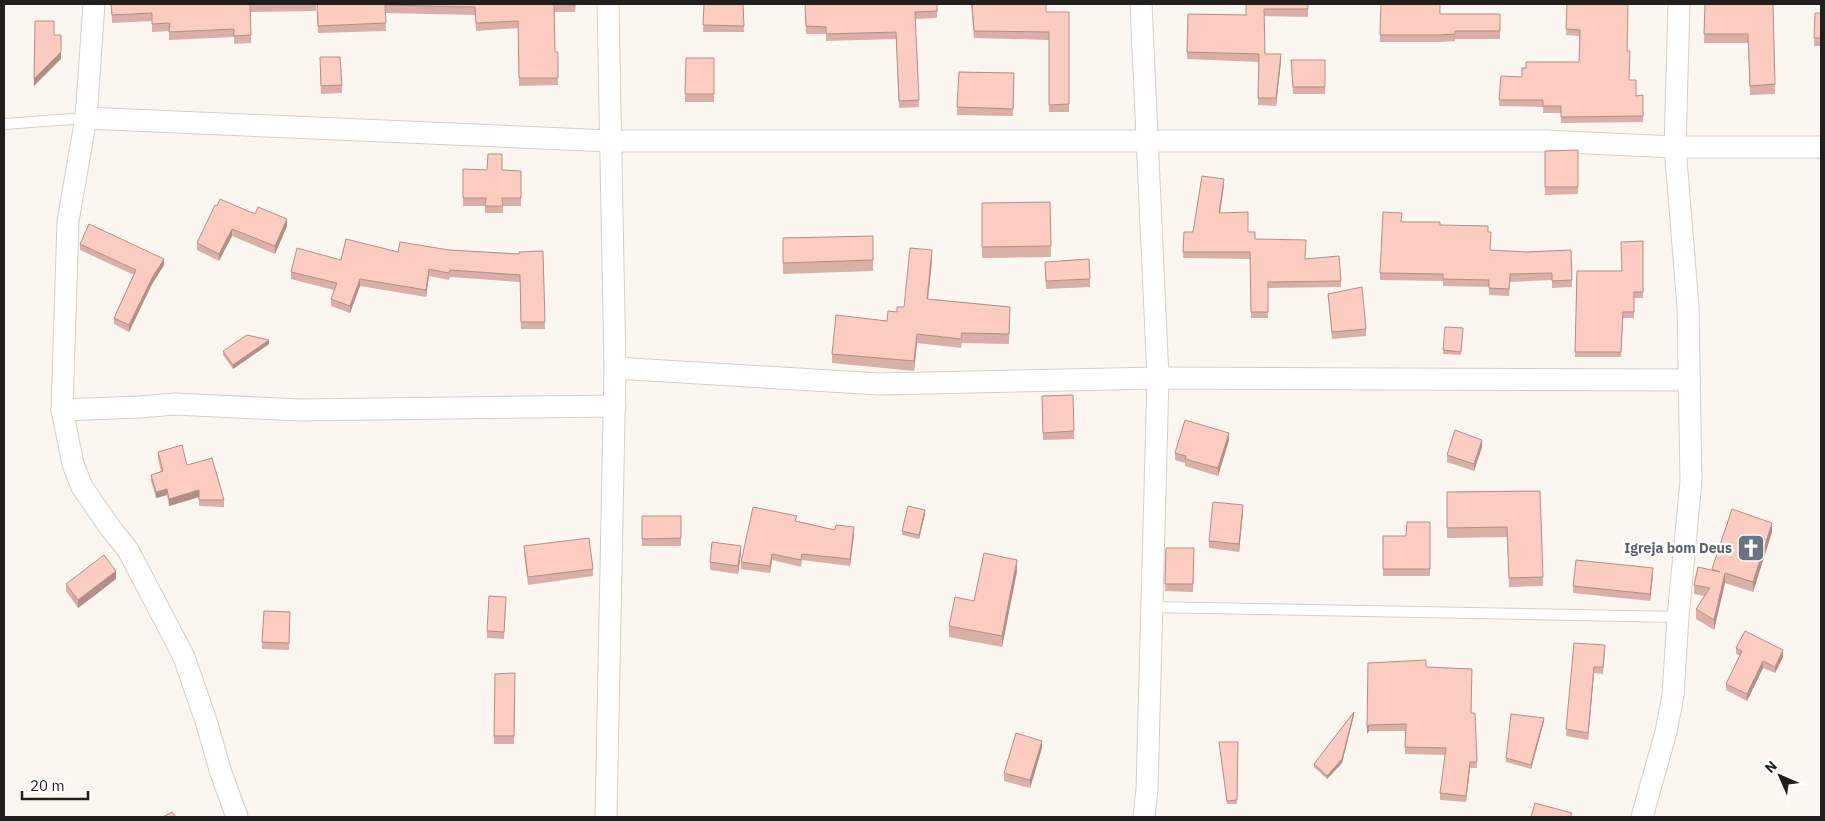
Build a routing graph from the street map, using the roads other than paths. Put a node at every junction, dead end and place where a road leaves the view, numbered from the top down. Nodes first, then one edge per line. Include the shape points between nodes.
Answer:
1 (94, 4) edge
2 (608, 4) edge
3 (1142, 4) edge
4 (1679, 4) edge
5 (86, 118) junction
6 (4, 124) edge
7 (1147, 140) junction
8 (610, 141) junction
9 (1675, 147) junction
10 (1821, 147) edge
11 (615, 368) junction
12 (1158, 378) junction
13 (1689, 380) junction
14 (614, 406) junction
15 (62, 410) junction
16 (1151, 607) junction
17 (1678, 618) junction
18 (237, 817) edge
19 (606, 817) edge
20 (1144, 817) edge
21 (1642, 817) edge

1 - 5 street
2 - 8 street
3 - 7 street
4 - 9 street
5 - 6 lane
5 - 8 street
5 - 15 street via 68,221
7 - 8 street
7 - 9 street via 1544,141
7 - 12 street
8 - 11 street
9 - 10 street
9 - 13 street via 1688,307
11 - 12 street via 880,384
11 - 14 street
12 - 13 street
12 - 16 street
13 - 17 street via 1691,481
14 - 15 street via 300,410 176,404
14 - 19 street
15 - 18 street via 73,464 82,487 128,550 184,657 220,774
16 - 17 lane
16 - 20 street
17 - 21 street via 1673,695

